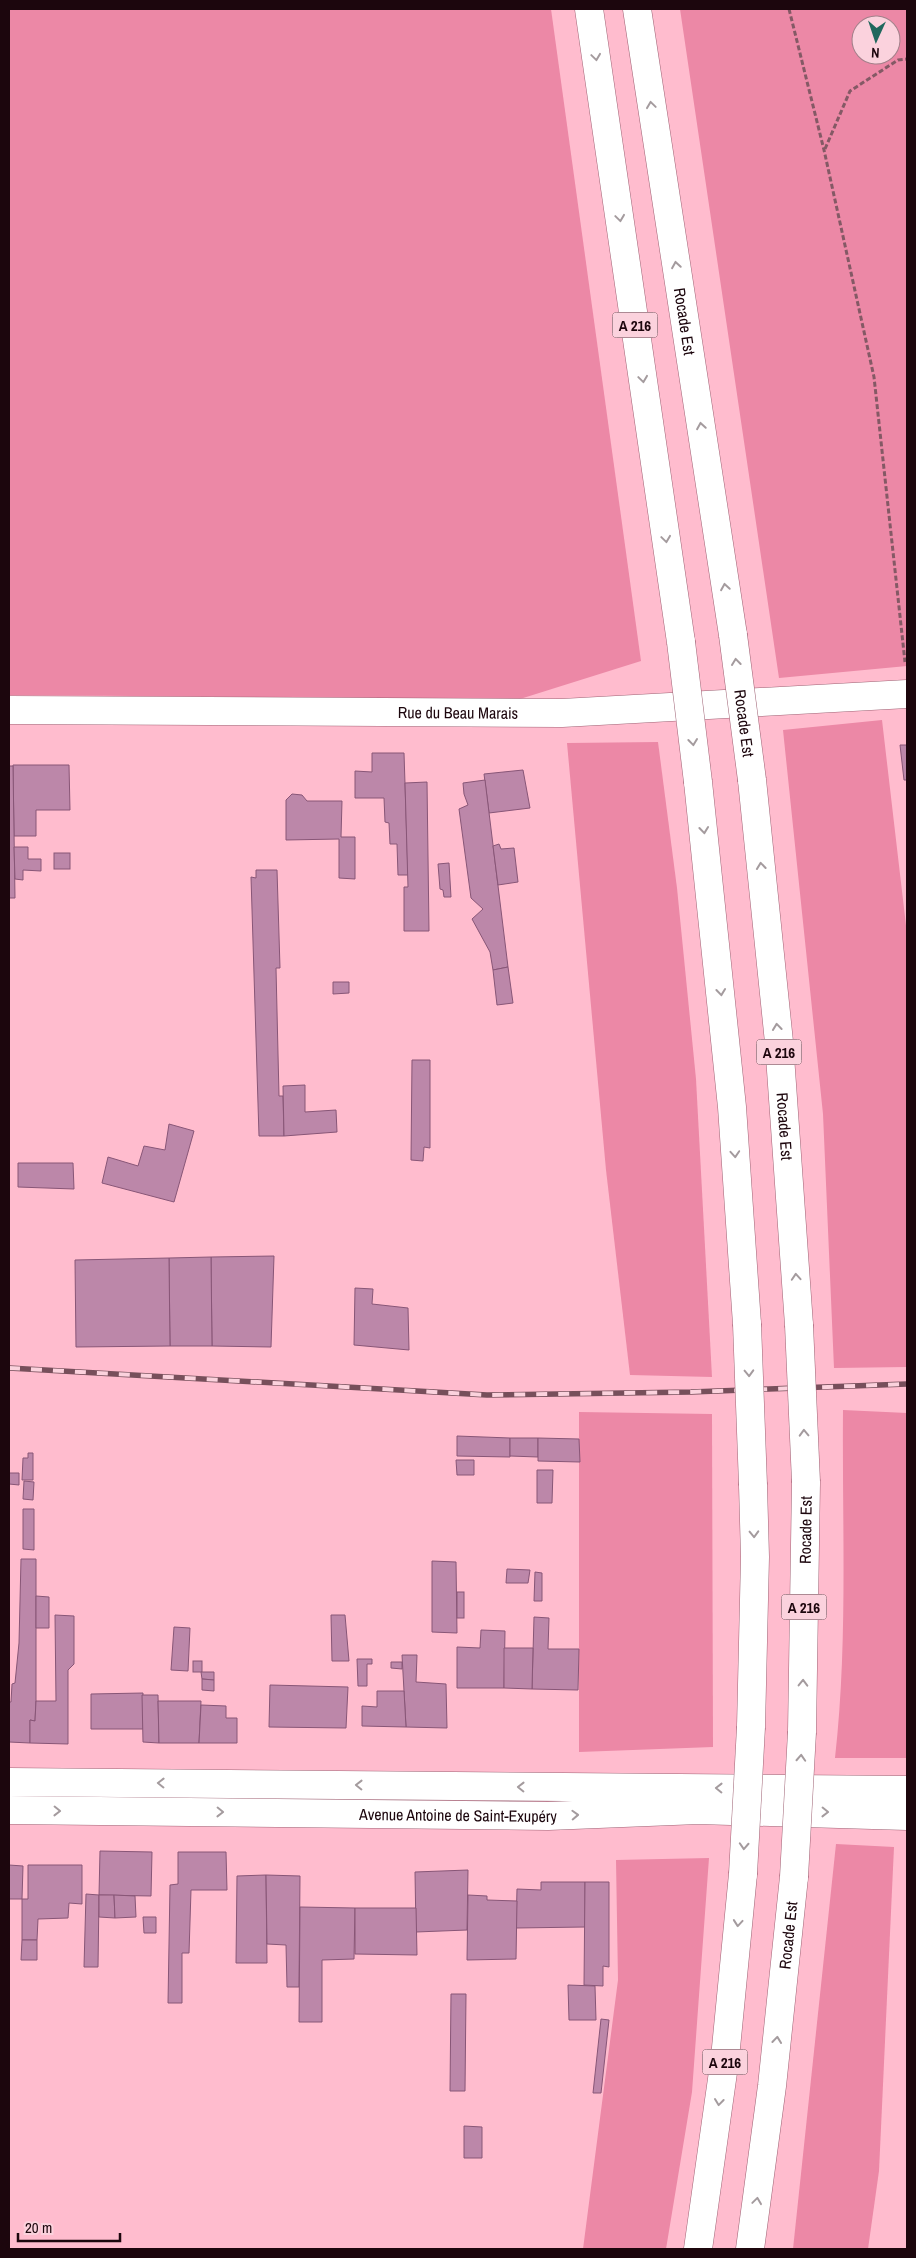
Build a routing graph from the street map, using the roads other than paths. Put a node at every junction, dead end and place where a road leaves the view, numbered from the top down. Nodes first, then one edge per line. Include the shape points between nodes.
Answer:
1 (589, 9) edge
2 (638, 9) edge
3 (906, 681) edge
4 (9, 710) edge
5 (9, 1782) edge
6 (907, 1790) edge
7 (9, 1810) edge
8 (907, 1816) edge
9 (698, 2249) edge
10 (750, 2249) edge

1 -> 9 main road, A 216, bridge via 698,782 731,1098 747,1324 755,1557 751,1727 743,1874 725,2058
10 -> 2 main road, Rocade Est / A 216, bridge via 772,2086 794,1877 802,1732 806,1482 799,1325 779,1042 752,780
3 - 4 main road, Rue du Beau Marais via 562,713
6 -> 5 main road, Avenue Antoine de Saint-Exupéry
7 -> 8 main road, Avenue Antoine de Saint-Exupéry via 548,1816 698,1810

